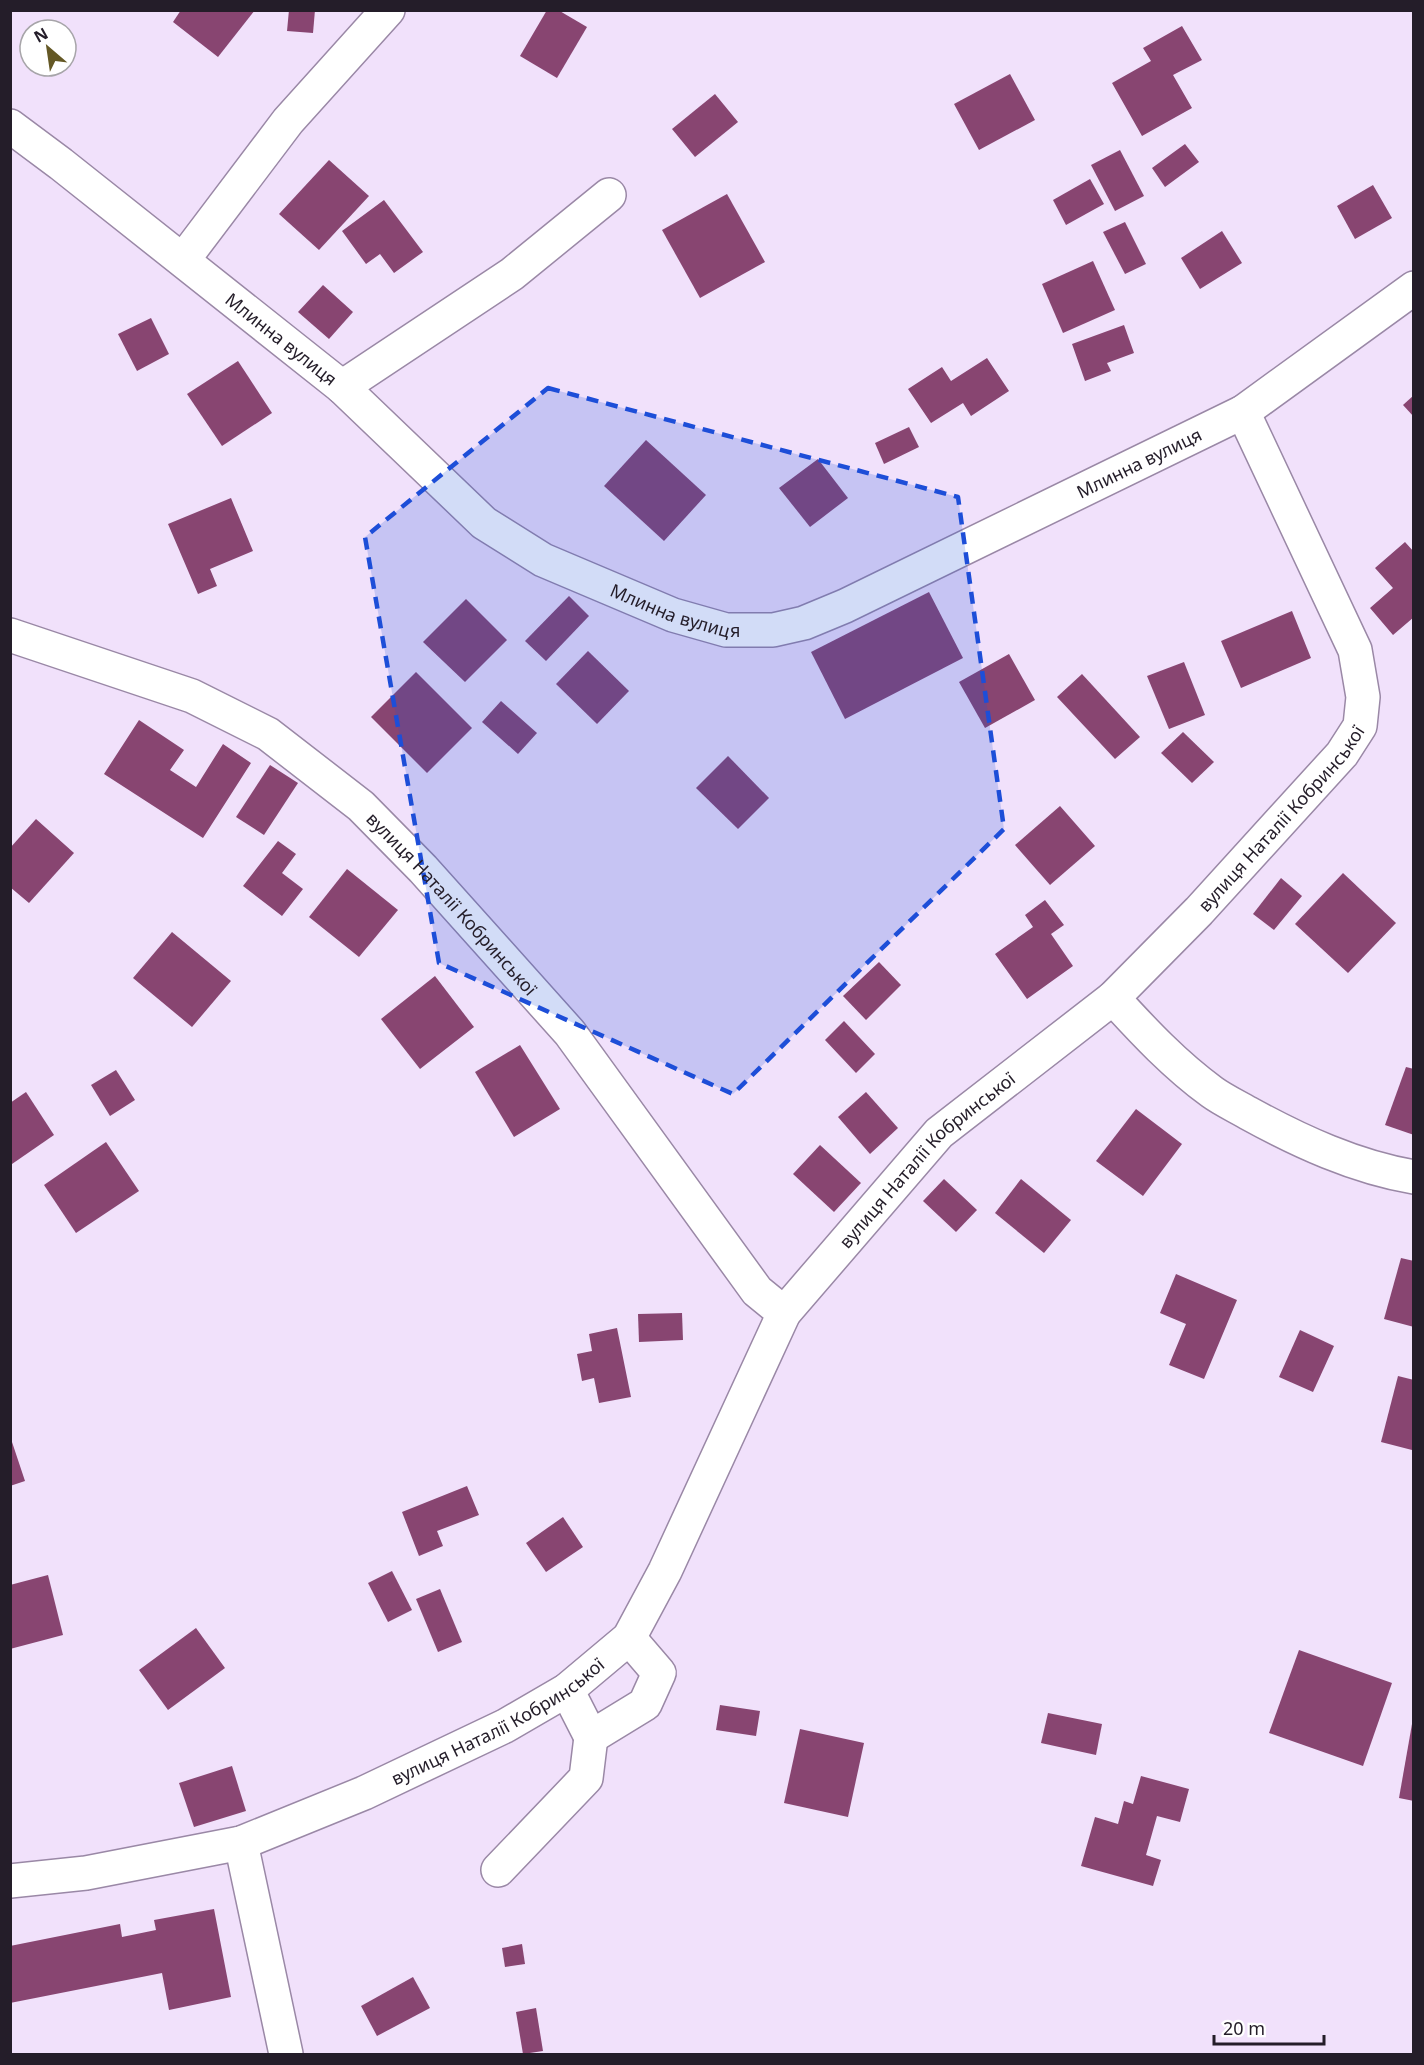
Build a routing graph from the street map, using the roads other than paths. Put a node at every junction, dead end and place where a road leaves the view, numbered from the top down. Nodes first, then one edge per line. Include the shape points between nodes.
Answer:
1 (388, 10) edge
2 (10, 126) edge
3 (609, 195) dead end
4 (183, 260) junction
5 (1413, 288) edge
6 (342, 387) junction
7 (1243, 412) junction
8 (10, 635) edge
9 (1113, 998) junction
10 (1413, 1177) edge
11 (784, 1313) junction
12 (629, 1638) junction
13 (567, 1690) junction
14 (591, 1737) junction
15 (241, 1843) junction
16 (498, 1870) dead end
17 (10, 1881) edge
18 (286, 2055) edge

1 - 4 street via 288,121
2 - 4 street, Млинна вулиця
3 - 6 street via 512,274
4 - 6 street, Млинна вулиця
5 - 7 street, Млинна вулиця
6 - 7 street, Млинна вулиця via 484,523 543,560 673,615 726,630 773,630 804,623
7 - 9 street, вулиця Наталії Кобринської via 1355,650 1363,697 1360,726 1342,754
8 - 11 street, вулиця Наталії Кобринської via 201,700 268,734 361,806 423,868 570,1033 757,1291
9 - 10 street via 1157,1047 1213,1093 1332,1154
9 - 11 street, вулиця Наталії Кобринської via 939,1133
11 - 12 street, вулиця Наталії Кобринської via 665,1572
12 - 13 street, вулиця Наталії Кобринської
12 - 14 street via 659,1673 645,1704
13 - 14 street
13 - 15 street, вулиця Наталії Кобринської via 505,1725 364,1793
14 - 16 street via 586,1778
15 - 17 street, вулиця Наталії Кобринської via 86,1873
15 - 18 street

